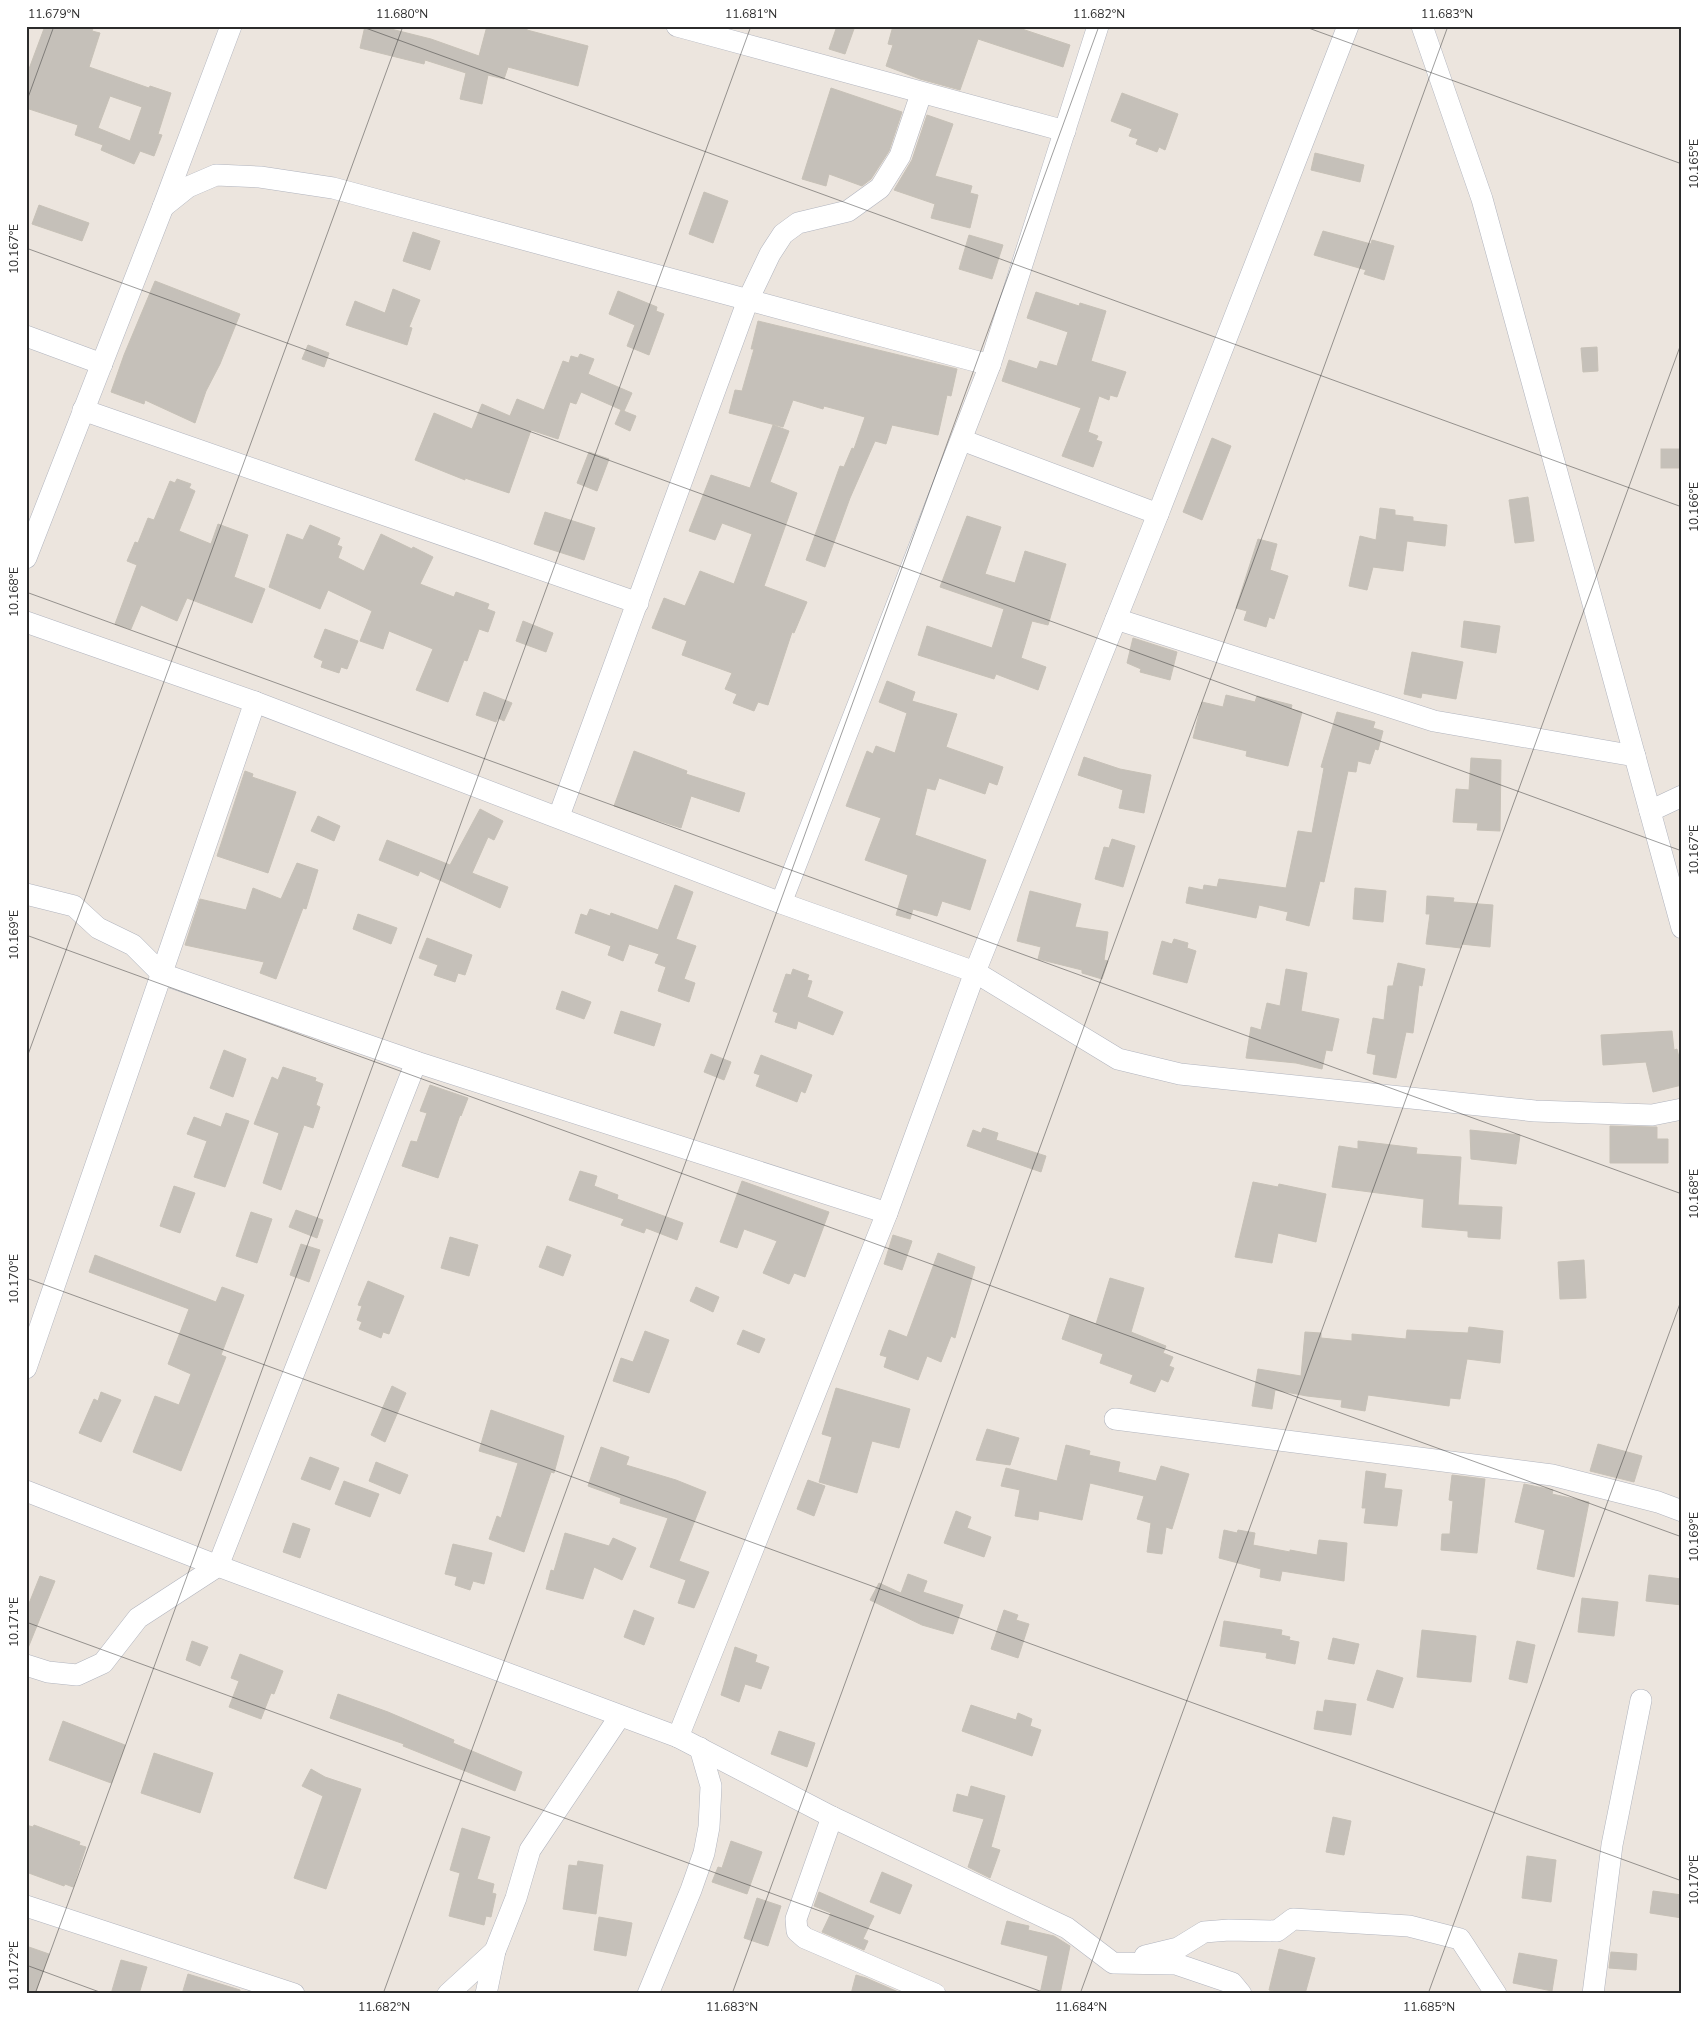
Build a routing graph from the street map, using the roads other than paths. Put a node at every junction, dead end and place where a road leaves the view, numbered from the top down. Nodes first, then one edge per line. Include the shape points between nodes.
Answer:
1 (231, 26) edge
2 (677, 26) edge
3 (1098, 26) edge
4 (1348, 26) edge
5 (1422, 26) edge
6 (921, 94) junction
7 (1065, 131) junction
8 (163, 207) junction
9 (748, 300) junction
10 (26, 336) edge
11 (102, 364) junction
12 (990, 365) junction
13 (83, 410) junction
14 (962, 440) junction
15 (1158, 514) junction
16 (26, 558) edge
17 (638, 603) junction
18 (1116, 619) junction
19 (26, 622) edge
20 (255, 702) junction
21 (1635, 756) junction
22 (1682, 796) edge
23 (1650, 811) junction
24 (559, 816) junction
25 (26, 894) edge
26 (781, 903) junction
27 (1682, 928) edge
28 (975, 972) junction
29 (162, 974) junction
30 (416, 1062) junction
31 (1682, 1109) edge
32 (888, 1213) junction
33 (26, 1368) edge
34 (1115, 1418) dead end
35 (26, 1492) edge
36 (1682, 1511) edge
37 (218, 1566) junction
38 (26, 1665) edge
39 (1642, 1700) dead end
40 (620, 1716) junction
41 (678, 1737) junction
42 (700, 1748) junction
43 (832, 1817) junction
44 (26, 1906) edge
45 (494, 1952) junction
46 (1113, 1963) junction
47 (294, 1994) edge
48 (448, 1994) edge
49 (486, 1994) edge
50 (648, 1994) edge
51 (935, 1994) edge
52 (1241, 1994) edge
53 (1496, 1994) edge
54 (1593, 1994) edge

1 - 8 street
2 - 6 street
3 - 7 street
4 - 15 street
5 - 21 street via 1482,199
6 - 7 street
6 - 9 street via 900,156 880,188 848,212 798,223 784,234 770,254
7 - 12 street
8 - 9 street via 188,187 216,175 260,177 333,188
8 - 11 street
9 - 12 street
9 - 17 street
10 - 11 street
11 - 13 street
12 - 14 street
13 - 16 street
13 - 17 street
14 - 15 street
14 - 26 street
15 - 18 street
17 - 24 street
18 - 21 street via 1434,721
18 - 28 street
19 - 20 street
20 - 24 street
20 - 29 street
21 - 23 street
22 - 23 street
23 - 27 street
24 - 26 street
25 - 29 street via 74,906 98,928 133,945
26 - 28 street
28 - 31 street via 1118,1059 1180,1074 1535,1111 1652,1115
28 - 32 street
29 - 30 street
29 - 33 street
30 - 32 street
30 - 37 street
32 - 41 street
34 - 36 street via 1552,1475
35 - 37 street
37 - 38 street via 138,1618 103,1662 77,1675 48,1672
37 - 40 street
39 - 54 street via 1612,1845
40 - 41 street
40 - 45 street via 530,1850 516,1898
41 - 42 street
42 - 43 street
42 - 50 street via 711,1786 704,1854
43 - 46 street via 1067,1928
43 - 51 street via 796,1919 797,1931 806,1938
44 - 47 street
45 - 48 street
45 - 49 street
46 - 52 street via 1176,1964 1232,1983
46 - 53 street via 1178,1948 1204,1932 1277,1931 1293,1919 1409,1926 1460,1939

